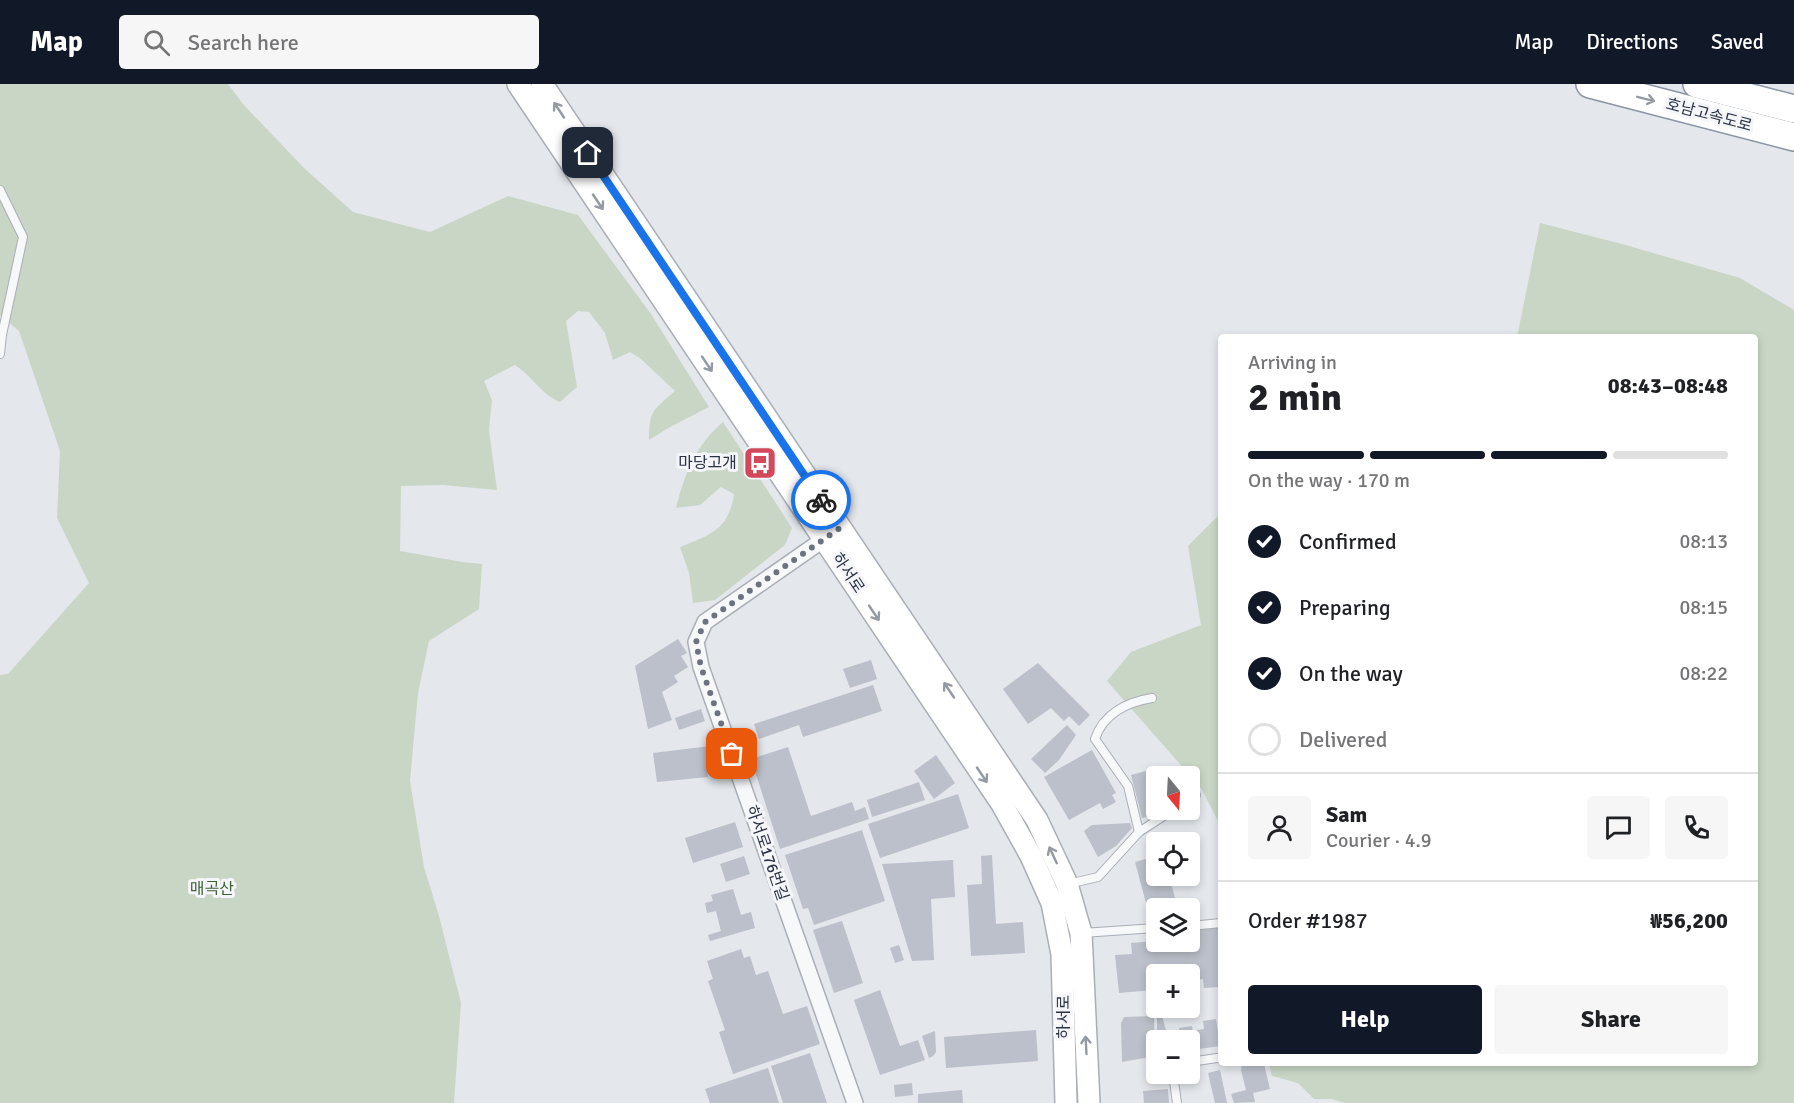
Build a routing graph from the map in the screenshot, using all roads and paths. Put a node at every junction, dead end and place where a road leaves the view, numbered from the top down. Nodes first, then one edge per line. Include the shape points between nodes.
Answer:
1 (518, 84) edge
2 (542, 84) edge
3 (1590, 84) edge
4 (1697, 84) edge
5 (1751, 84) edge
6 (1794, 95) edge
7 (1794, 109) edge
8 (1794, 137) edge
9 (0, 190) edge
10 (0, 354) edge
11 (832, 533) junction
12 (1152, 698) dead end
13 (1158, 820) edge
14 (1139, 832) junction
15 (1067, 884) junction
16 (1218, 923) edge
17 (1200, 925) edge
18 (1146, 929) edge
19 (1081, 933) junction
20 (1217, 1058) dead end
21 (1200, 1061) edge
22 (1174, 1084) edge
23 (855, 1103) edge
24 (1066, 1103) edge
25 (1089, 1103) edge
26 (1177, 1103) edge

1 -> 11 main road, 하서로
11 -> 2 main road, 하서로
3 -> 8 highway, 호남고속도로
4 - 7 highway, 호남고속도로
5 - 6 highway
9 - 10 lane via 23,237
15 -> 11 main road, 하서로 via 1037,820
11 - 23 street, 하서로176번길 via 705,622 696,642 701,667
11 -> 24 main road, 하서로 via 1002,804 1052,903 1062,954
12 - 14 lane via 1134,701 1114,712 1098,728 1095,739 1128,786
13 - 14 lane
14 - 15 lane via 1098,878
15 - 19 main road, 하서로
16 - 17 lane
18 - 19 lane
25 -> 19 main road, 하서로
20 - 21 lane
22 - 26 lane

